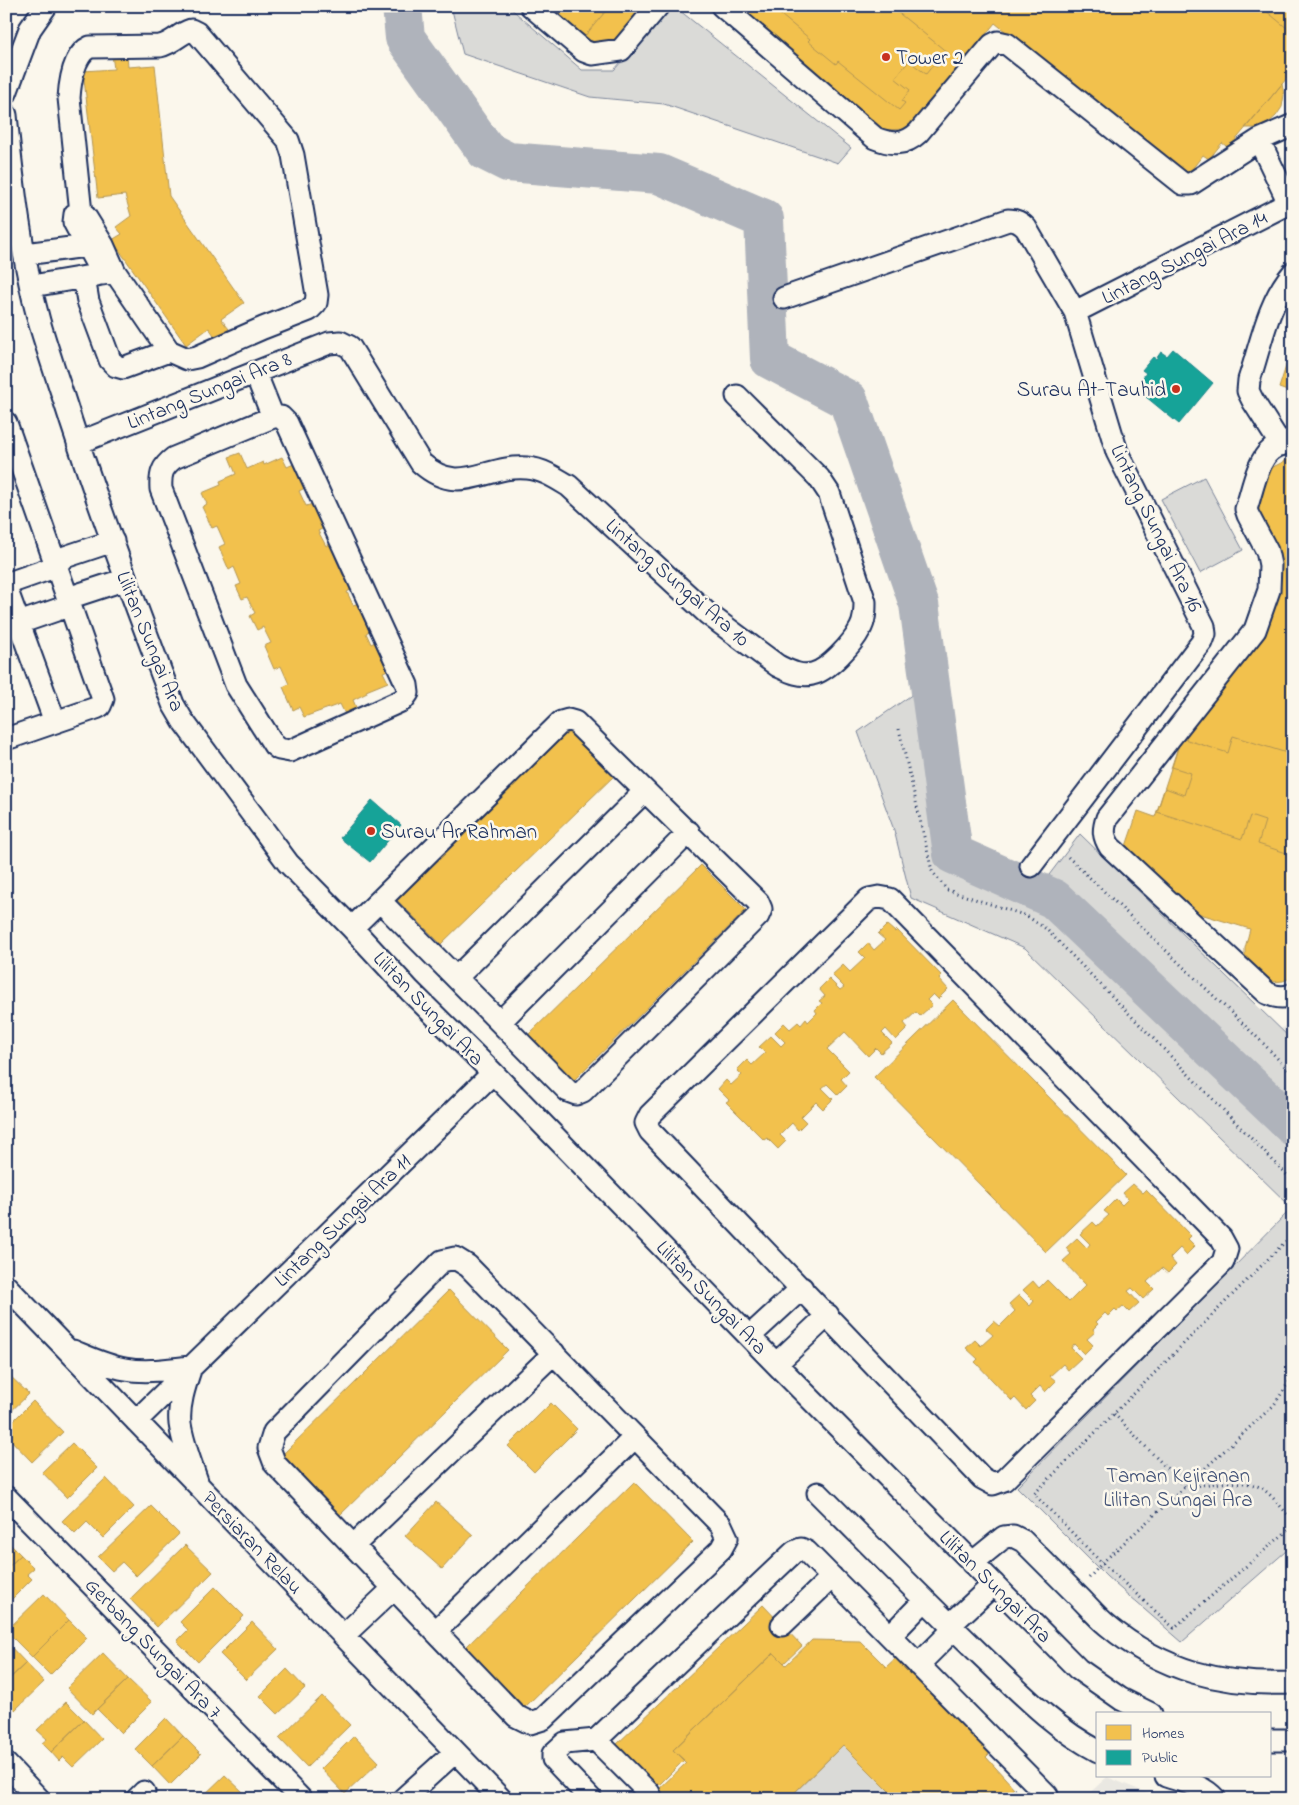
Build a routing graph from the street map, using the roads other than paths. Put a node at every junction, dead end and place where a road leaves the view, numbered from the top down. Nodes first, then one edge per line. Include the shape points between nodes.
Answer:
1 (46, 6) edge
2 (531, 6) edge
3 (658, 6) edge
4 (722, 6) edge
5 (6, 93) edge
6 (6, 115) edge
7 (1293, 126) edge
8 (1259, 140) junction
9 (8, 154) edge
10 (1291, 202) edge
11 (81, 212) junction
12 (86, 246) junction
13 (25, 254) junction
14 (1293, 273) edge
15 (100, 274) junction
16 (32, 286) junction
17 (784, 298) dead end
18 (1075, 312) junction
19 (340, 342) joint
20 (169, 351) junction
21 (255, 372) junction
22 (737, 396) dead end
23 (273, 418) junction
24 (6, 423) edge
25 (1287, 441) edge
26 (78, 442) junction
27 (112, 541) junction
28 (56, 563) junction
29 (126, 579) junction
30 (6, 586) edge
31 (69, 602) junction
32 (19, 623) junction
33 (55, 722) junction
34 (6, 739) edge
35 (645, 790) junction
36 (689, 832) junction
37 (1031, 866) dead end
38 (380, 901) junction
39 (352, 928) junction
40 (457, 977) junction
41 (1293, 994) edge
42 (500, 1022) junction
43 (493, 1073) junction
44 (6, 1286) edge
45 (802, 1288) junction
46 (828, 1315) junction
47 (750, 1336) junction
48 (66, 1348) junction
49 (554, 1353) junction
50 (776, 1364) junction
51 (191, 1367) junction
52 (136, 1421) junction
53 (635, 1437) junction
54 (200, 1487) junction
55 (818, 1493) dead end
56 (6, 1497) edge
57 (354, 1546) junction
58 (972, 1562) junction
59 (832, 1577) junction
60 (994, 1584) junction
61 (394, 1588) junction
62 (925, 1600) junction
63 (782, 1625) dead end
64 (952, 1627) junction
65 (436, 1631) junction
66 (344, 1635) junction
67 (890, 1636) junction
68 (918, 1665) junction
69 (1293, 1683) edge
70 (1147, 1712) edge
71 (596, 1740) junction
72 (1272, 1740) edge
73 (1293, 1740) edge
74 (1096, 1749) edge
75 (456, 1752) junction
76 (6, 1764) edge
77 (1172, 1778) edge
78 (1047, 1795) dead end
79 (39, 1799) edge
80 (301, 1799) edge
81 (403, 1799) edge
82 (501, 1799) edge
83 (591, 1799) edge
84 (652, 1799) edge
85 (1215, 1799) edge

1 - 5 street via 30,29
2 - 3 street via 584,51 592,54 621,50
4 - 8 street via 875,138 884,142 896,144 910,140 918,133 998,42 1007,44 1183,184 1191,184
6 - 9 street, Lilitan Sungai Ara
7 - 8 street
8 - 10 street
9 - 13 street, Lilitan Sungai Ara
10 - 18 street, Lintang Sungai Ara 14
11 - 12 street via 74,219
11 - 15 street via 103,245
11 - 20 street via 68,98 80,55 90,47 160,46 191,30 197,33 288,140 316,303 309,310 197,357 187,358
12 - 13 street
12 - 15 street
13 - 16 street, Lilitan Sungai Ara
14 - 25 street via 1276,298 1248,391 1252,402
15 - 16 street
15 - 20 street
15 - 20 street via 88,301 110,360 123,368
16 - 26 street, Lilitan Sungai Ara via 39,320
17 - 18 street, Lintang Sungai Ara 16 via 1015,220 1026,228
18 - 37 street, Lintang Sungai Ara 16 via 1117,452 1204,626 1205,634
19 - 21 street, Lintang Sungai Ara 8 via 329,343
19 - 22 street, Lintang Sungai Ara 10 via 350,348 421,463 431,472 454,480 529,468 555,478 569,486 708,614 778,666 802,675 814,674 835,660 860,629 865,616 865,602 829,493 819,478
21 - 23 street
21 - 26 street, Lintang Sungai Ara 8
23 - 23 street via 281,417 287,423 408,693 403,700 290,751 279,750 274,745 236,685 161,489 162,469 174,458
24 - 28 street
25 - 41 street via 1265,456 1246,509 1270,565 1269,590 1255,630 1107,818 1103,829 1110,847 1267,993 1276,997
26 - 27 street, Lilitan Sungai Ara
27 - 28 street via 64,557
27 - 29 street, Lilitan Sungai Ara
28 - 30 street
28 - 31 street
29 - 31 street
29 - 39 street, Lilitan Sungai Ara via 173,704 183,721 288,863
30 - 32 street
31 - 32 street
31 - 33 street via 103,700 96,708
32 - 33 street
33 - 34 street
35 - 36 street
35 - 38 street via 575,722 561,722
35 - 40 street
36 - 42 street
36 - 42 street via 758,902 761,909 758,916 583,1091 576,1094 568,1091
38 - 39 street
38 - 40 street
39 - 43 street, Lilitan Sungai Ara
40 - 42 street
43 - 47 street, Lilitan Sungai Ara
43 - 51 street, Lintang Sungai Ara 11
44 - 48 street, Persiaran Relau
45 - 46 street
45 - 46 street via 650,1131 646,1123 650,1115 869,899 879,897 890,899 1221,1238 1227,1249 1222,1262 1004,1480 993,1484 982,1478
45 - 47 street
46 - 50 street
47 - 50 street, Lilitan Sungai Ara
48 - 51 street via 124,1369 147,1371
48 - 52 street, Persiaran Relau
49 - 53 street
49 - 57 street
49 - 57 street via 468,1266 456,1258 442,1262 274,1432 269,1448 275,1464
50 - 58 street, Lilitan Sungai Ara
51 - 52 street, Lintang Sungai Ara 11
51 - 54 street, Lintang Sungai Ara 11 via 183,1392 180,1424
52 - 54 street, Persiaran Relau
53 - 65 street
53 - 65 street via 721,1525 727,1538 721,1549 543,1719 530,1723 516,1716
54 - 66 street, Persiaran Relau
55 - 62 street
56 - 80 street, Gerbang Sungai Ara 7
57 - 61 street
58 - 60 street, Lilitan Sungai Ara
58 - 69 street via 1004,1537 1013,1536 1023,1541 1107,1625 1147,1653 1184,1670 1220,1680
59 - 63 street
59 - 67 street
59 - 71 street via 807,1552 801,1549 794,1552
60 - 64 street
60 - 70 street, Lilitan Sungai Ara via 1078,1669 1121,1699
61 - 65 street
61 - 66 street
62 - 64 street
62 - 67 street
64 - 68 street
64 - 74 street via 1039,1710
66 - 75 street, Persiaran Relau
67 - 68 street
68 - 78 street
71 - 83 street via 565,1743 552,1756
71 - 84 street
72 - 73 street
75 - 81 street
75 - 82 street, Persiaran Relau
76 - 79 street
77 - 85 street via 1200,1787

